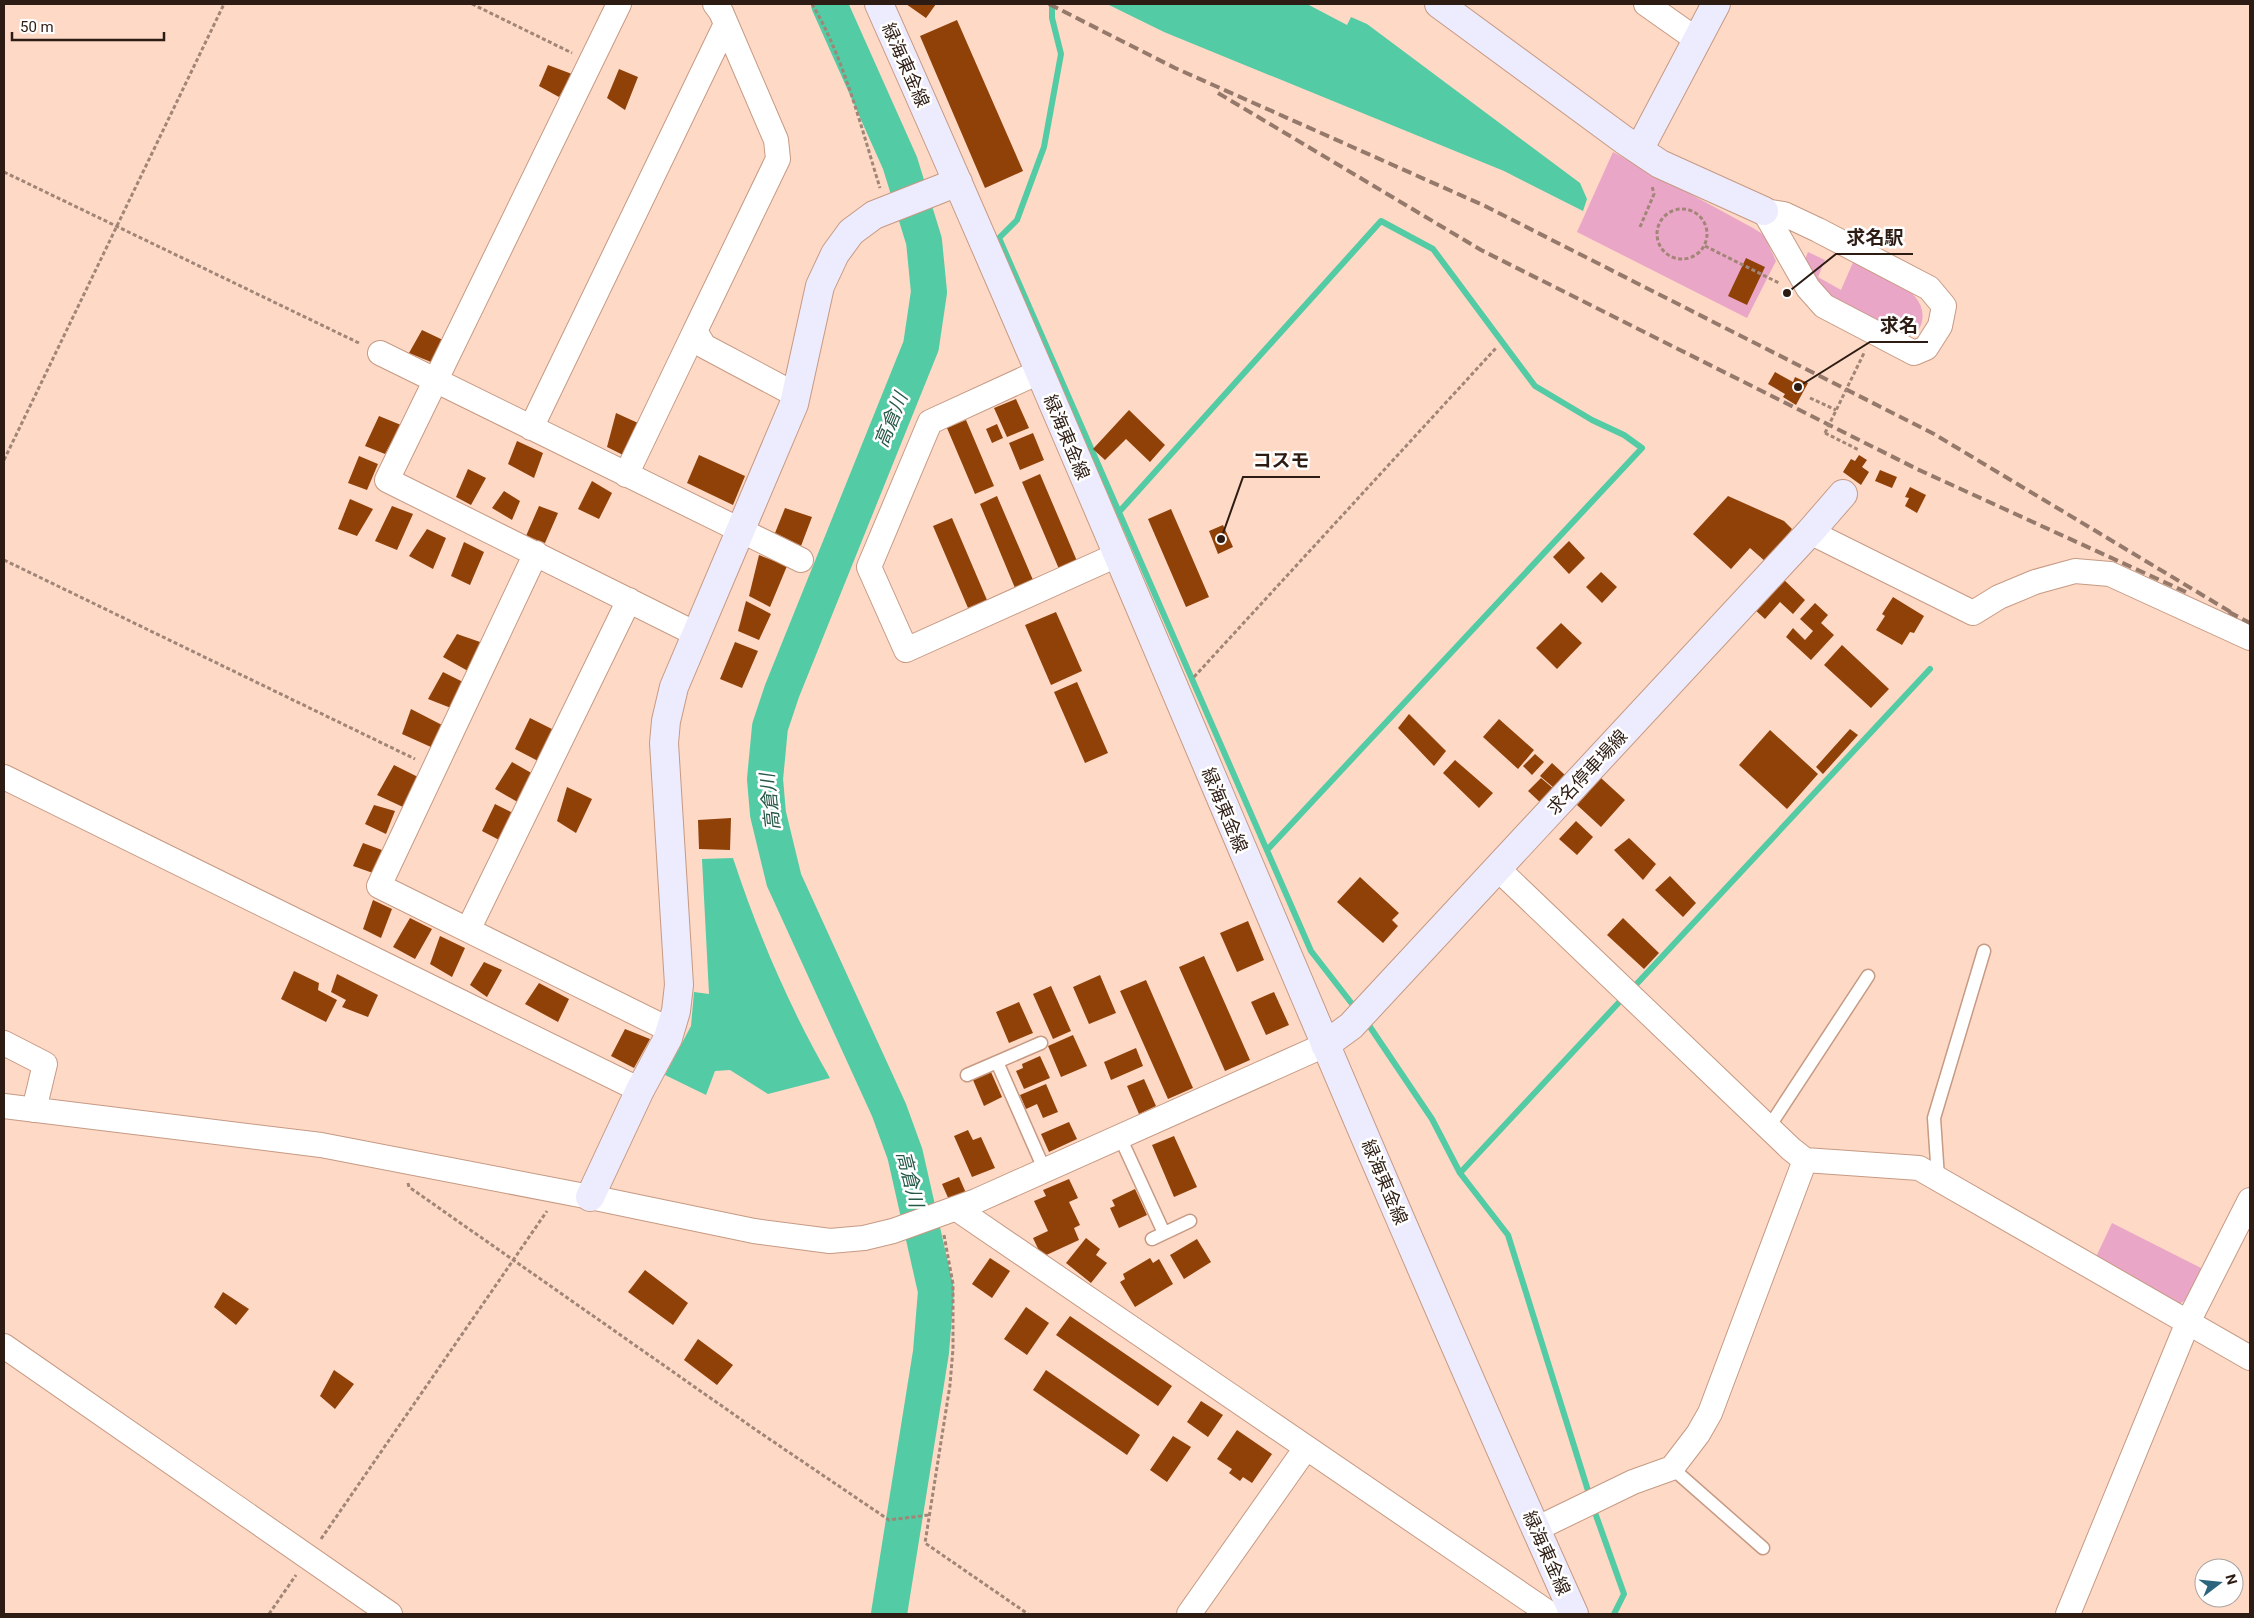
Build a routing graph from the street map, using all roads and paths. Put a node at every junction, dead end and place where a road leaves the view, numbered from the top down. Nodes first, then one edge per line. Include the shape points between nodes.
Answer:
1 (224, 4) edge
2 (472, 4) edge
3 (619, 4) edge
4 (812, 4) edge
5 (879, 4) edge
6 (1438, 4) edge
7 (1646, 4) edge
8 (1716, 4) edge
9 (721, 14) edge
10 (1697, 40) junction
11 (591, 62) junction
12 (1650, 157) junction
13 (4, 172) edge
14 (948, 186) junction
15 (890, 208) junction
16 (1764, 211) junction
17 (116, 226) junction
18 (1640, 227) dead end
19 (1705, 246) junction
20 (1783, 285) dead end
21 (695, 332) junction
22 (1496, 348) dead end
23 (1864, 351) dead end
24 (380, 353) joint
25 (1039, 372) junction
26 (435, 381) junction
27 (796, 395) junction
28 (1810, 398) dead end
29 (1836, 410) junction
30 (531, 428) junction
31 (1859, 450) dead end
32 (4, 460) edge
33 (626, 475) junction
34 (1843, 494) dead end
35 (740, 530) junction
36 (1810, 532) junction
37 (536, 553) junction
38 (1117, 555) junction
39 (4, 560) edge
40 (802, 560) dead end
41 (629, 600) junction
42 (696, 634) junction
43 (2250, 638) edge
44 (1176, 696) junction
45 (434, 768) junction
46 (4, 777) edge
47 (1498, 868) junction
48 (468, 930) junction
49 (1984, 951) dead end
50 (1868, 976) dead end
51 (670, 1030) junction
52 (4, 1043) edge
53 (1041, 1043) dead end
54 (1326, 1046) junction
55 (997, 1062) junction
56 (967, 1075) dead end
57 (640, 1090) junction
58 (4, 1106) edge
59 (34, 1110) junction
60 (1769, 1127) junction
61 (1120, 1137) junction
62 (399, 1160) junction
63 (1805, 1160) junction
64 (1044, 1171) junction
65 (1938, 1178) junction
66 (560, 1192) junction
67 (590, 1197) junction
68 (2250, 1200) edge
69 (944, 1214) junction
70 (1190, 1221) dead end
71 (2188, 1322) junction
72 (4, 1346) edge
73 (2250, 1358) edge
74 (1306, 1448) junction
75 (1672, 1468) junction
76 (930, 1515) junction
77 (1536, 1530) junction
78 (1763, 1548) dead end
79 (308, 1557) junction
80 (269, 1614) edge
81 (390, 1614) edge
82 (1028, 1614) edge
83 (1189, 1614) edge
84 (1550, 1614) edge
85 (1574, 1614) edge
86 (2068, 1614) edge

1 - 17 path
2 - 11 path
3 - 11 street
4 - 15 path via 850,93
5 - 14 main road, 緑海東金線
6 - 12 main road
7 - 10 street
8 - 10 main road
9 - 21 street via 776,140 778,159
9 - 30 street
10 - 12 main road
11 - 26 street
12 - 16 main road
12 - 18 path via 1654,194
13 - 17 path
14 - 15 main road
14 - 25 main road, 緑海東金線
15 - 27 main road via 850,232 834,254 820,286
16 - 16 street via 1784,214 1930,288 1944,306 1940,326 1926,348 1914,353 1824,306 1808,288
17 - 24 path
17 - 32 path
19 - 19 path via 1686,259 1670,256 1657,238 1664,215 1678,208 1694,211 1705,222 1708,238
19 - 20 path
21 - 27 street via 704,346
21 - 33 street
22 - 44 path
23 - 29 path, bridge
24 - 26 street
25 - 38 main road, 緑海東金線
25 - 38 street via 930,422 869,568 906,650
26 - 30 street
26 - 37 street via 387,480
27 - 35 main road
28 - 29 path
29 - 31 path, bridge via 1825,433
30 - 33 street
33 - 35 street
34 - 36 main road, 求名停車場線
35 - 40 street
35 - 42 main road
36 - 43 street via 1973,613 1999,597 2035,582 2075,571 2110,574
36 - 47 main road, 求名停車場線
37 - 41 street
37 - 45 street
38 - 44 main road, 緑海東金線
39 - 45 path
41 - 42 street
41 - 48 street
42 - 51 main road via 674,687 664,743 679,986
44 - 54 main road, 緑海東金線
45 - 48 street via 379,886
46 - 57 street
47 - 54 main road, 求名停車場線 via 1351,1026
47 - 60 street
48 - 51 street
49 - 65 lane via 1934,1118
50 - 60 lane
51 - 57 main road
52 - 59 street via 45,1064
53 - 55 lane
54 - 61 street
54 - 77 main road, 緑海東金線
55 - 56 lane
55 - 64 lane
57 - 67 main road
58 - 59 street
59 - 62 street via 321,1145
60 - 63 street
61 - 64 street
61 - 70 lane via 1158,1236
62 - 66 street
62 - 76 path via 409,1187 889,1520
63 - 65 street via 1919,1168
63 - 75 street via 1710,1413
64 - 69 street
65 - 71 street
66 - 67 street
66 - 79 path
67 - 69 street via 754,1231 830,1240 864,1238
68 - 71 street
69 - 74 street
69 - 76 path via 953,1284 953,1349
71 - 73 street
71 - 86 street
72 - 79 street
74 - 83 street
74 - 84 street
75 - 77 street via 1634,1482
75 - 78 lane
76 - 82 path via 924,1543
77 - 85 main road, 緑海東金線
79 - 80 path
79 - 81 street

